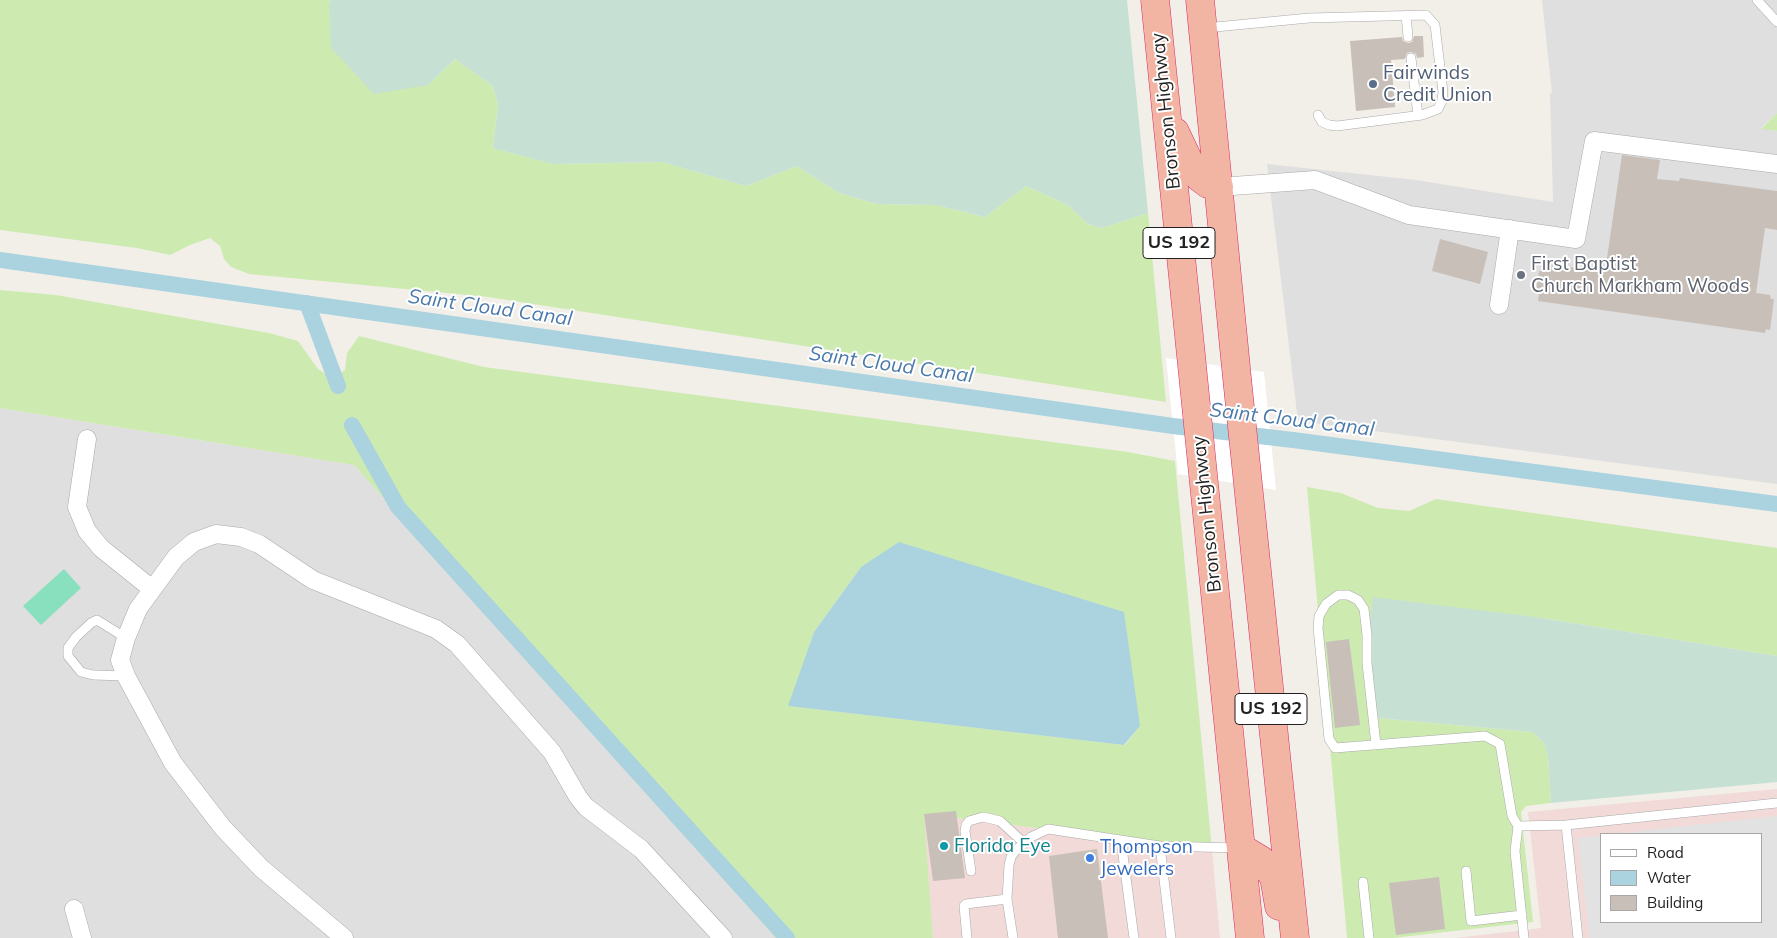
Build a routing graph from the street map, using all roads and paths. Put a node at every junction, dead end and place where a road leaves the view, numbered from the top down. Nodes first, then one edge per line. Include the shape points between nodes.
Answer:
1 (1155, 0) edge
2 (1200, 0) edge
3 (1757, 0) edge
4 (1406, 15) junction
5 (1777, 22) edge
6 (1203, 28) junction
7 (1408, 37) dead end
8 (1411, 58) dead end
9 (1166, 113) junction
10 (1318, 115) dead end
11 (1418, 115) junction
12 (1777, 164) edge
13 (1219, 188) junction
14 (1510, 229) junction
15 (1499, 305) dead end
16 (87, 439) dead end
17 (152, 589) junction
18 (126, 638) junction
19 (126, 676) junction
20 (1376, 745) junction
21 (1777, 803) edge
22 (1566, 825) junction
23 (1518, 826) junction
24 (1121, 840) junction
25 (1024, 843) junction
26 (1160, 846) junction
27 (1241, 848) junction
28 (971, 871) dead end
29 (1466, 871) dead end
30 (1363, 882) dead end
31 (1007, 899) junction
32 (74, 909) dead end
33 (1522, 916) junction
34 (82, 938) edge
35 (344, 938) edge
36 (723, 938) edge
37 (967, 938) edge
38 (1012, 938) edge
39 (1134, 938) edge
40 (1171, 938) edge
41 (1250, 938) edge
42 (1283, 938) edge
43 (1295, 938) edge
44 (1369, 938) edge
45 (1524, 938) edge
46 (1578, 938) edge

1 - 9 highway, Bronson Highway / US 192
2 - 6 highway, US 192
3 - 5 lane
4 - 6 lane via 1309,18
4 - 7 lane
4 - 11 lane via 1426,15 1435,25 1442,101 1438,109
6 - 13 highway, US 192
8 - 11 lane
9 - 13 highway via 1193,170 1208,184
9 - 27 highway, Bronson Highway / US 192
10 - 11 lane via 1322,122 1337,126
12 - 14 street via 1594,141 1576,239
13 - 14 street via 1314,180 1409,215
13 - 43 highway, US 192
14 - 15 street
16 - 17 street via 77,507 87,531 100,548
17 - 18 street via 138,609
17 - 36 street via 176,557 194,542 216,534 231,535 259,544 313,580 436,629 457,644 552,752 586,807 641,849
18 - 19 street via 120,660
18 - 19 lane via 97,620 91,622 68,648 68,656 81,672 93,676
19 - 35 street via 173,763 223,828 261,868
20 - 20 lane via 1335,748 1329,739 1318,628 1319,616 1326,604 1338,595 1358,600 1364,609
20 - 23 lane via 1485,736 1500,744 1512,816
21 - 22 lane
22 - 23 lane
22 - 46 lane
23 - 33 lane via 1515,851
24 - 25 lane via 1048,829
24 - 26 lane
24 - 39 lane
25 - 28 lane via 1000,821 983,817 969,821 965,831
25 - 31 lane via 1011,857
26 - 27 lane
26 - 40 lane
27 - 41 highway, Bronson Highway / US 192
27 - 42 highway via 1261,860 1274,877
29 - 33 lane via 1470,921
30 - 44 lane
31 - 37 lane via 966,904
31 - 38 lane
32 - 34 street
33 - 45 lane

